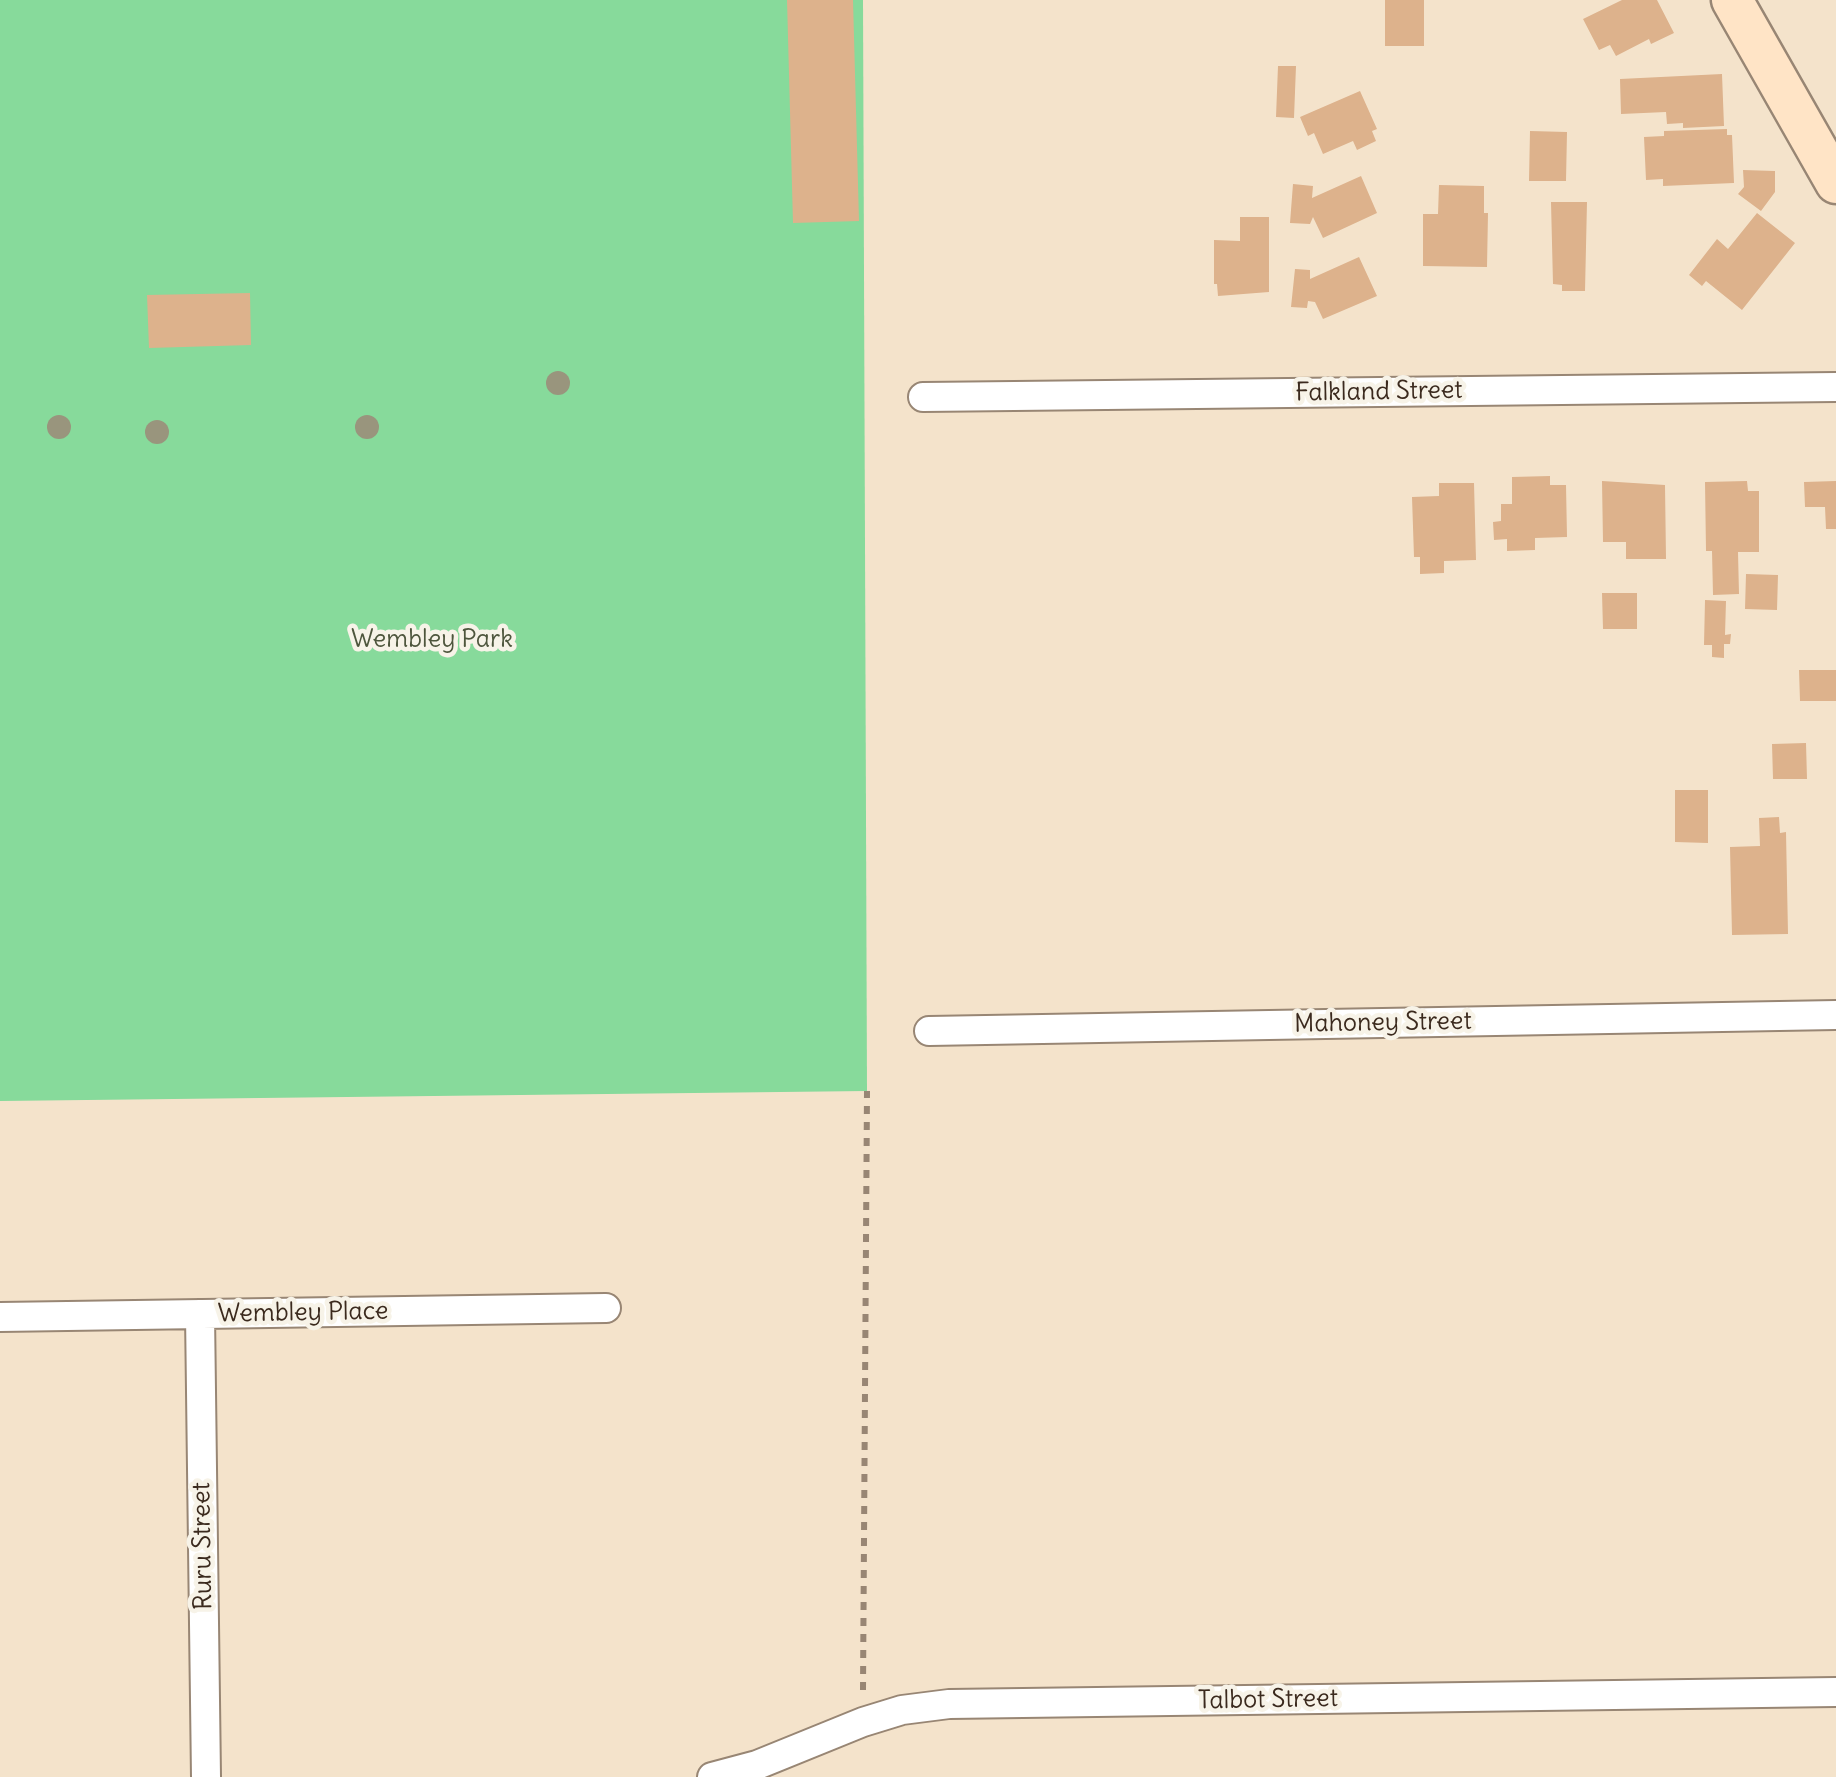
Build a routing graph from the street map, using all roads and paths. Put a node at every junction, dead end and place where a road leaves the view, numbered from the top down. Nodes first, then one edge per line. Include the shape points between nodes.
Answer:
1 (1732, 0) edge
2 (1836, 183) edge
3 (1836, 386) edge
4 (923, 397) dead end
5 (1836, 1015) edge
6 (929, 1031) dead end
7 (867, 1091) dead end
8 (606, 1308) dead end
9 (200, 1314) junction
10 (0, 1317) edge
11 (1836, 1692) edge
12 (862, 1722) junction
13 (206, 1777) edge
14 (712, 1777) edge

1 - 2 street
3 - 4 street, Falkland Street
5 - 6 street, Mahoney Street
7 - 12 path
8 - 9 street, Wembley Place
9 - 10 street, Wembley Place
9 - 13 street, Ruru Street
11 - 12 street, Talbot Street via 949,1704
12 - 14 street, Talbot Street

